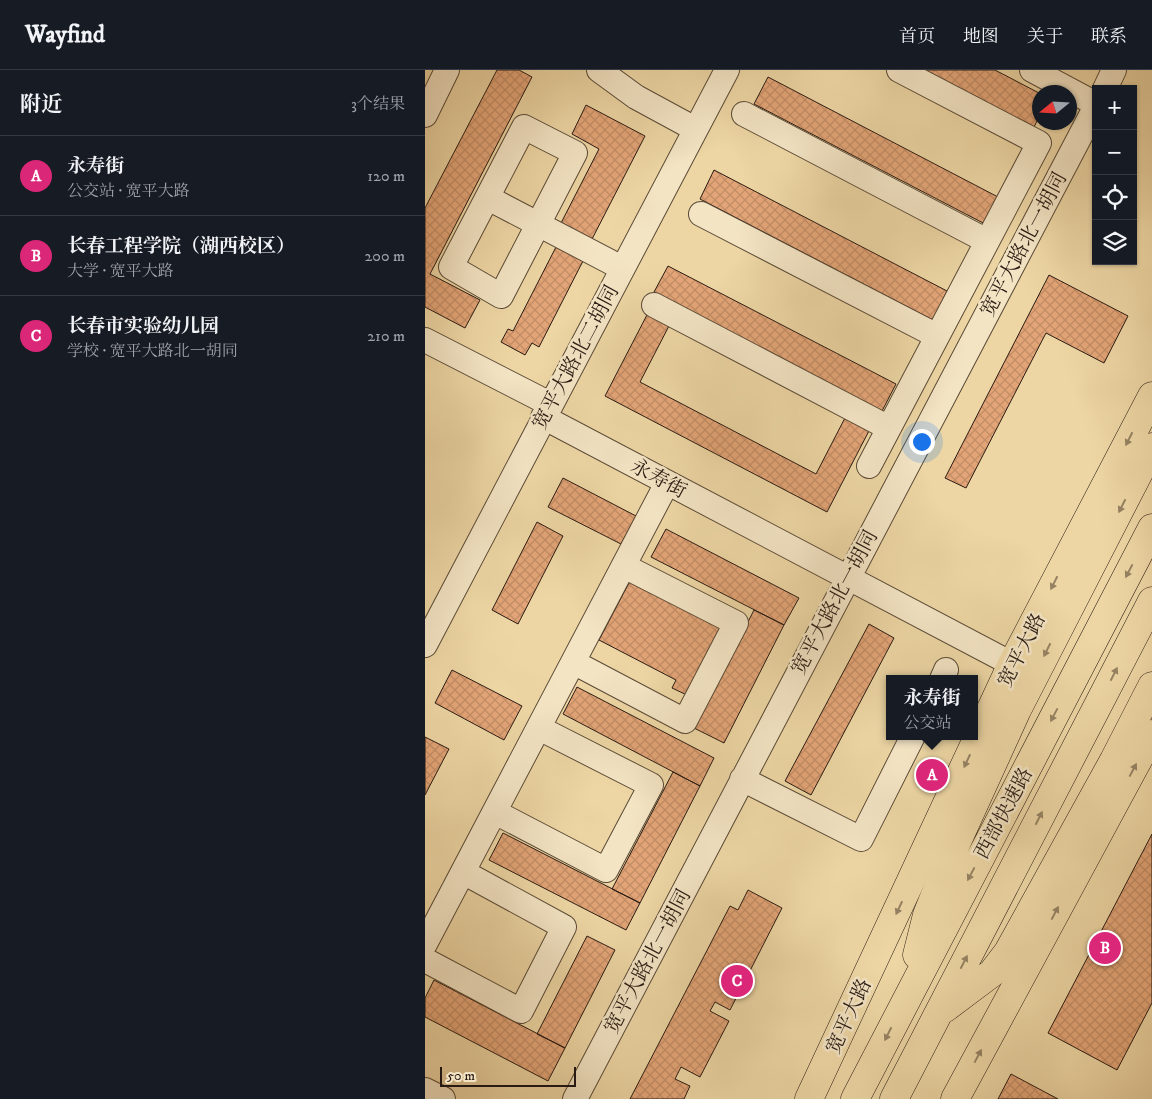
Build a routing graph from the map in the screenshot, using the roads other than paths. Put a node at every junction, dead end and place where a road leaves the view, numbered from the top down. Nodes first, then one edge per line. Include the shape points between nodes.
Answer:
1 (447, 70) edge
2 (599, 70) edge
3 (727, 70) edge
4 (899, 70) edge
5 (1032, 70) edge
6 (1114, 70) edge
7 (1107, 85) edge
8 (1092, 103) edge
9 (1092, 113) edge
10 (744, 114) dead end
11 (425, 115) edge
12 (695, 129) junction
13 (488, 198) junction
14 (701, 214) dead end
15 (538, 224) junction
16 (987, 241) junction
17 (623, 268) junction
18 (968, 276) junction
19 (998, 291) junction
20 (654, 305) dead end
21 (937, 336) junction
22 (425, 340) edge
23 (1152, 396) edge
24 (547, 411) junction
25 (889, 428) junction
26 (1152, 447) edge
27 (869, 466) dead end
28 (667, 482) junction
29 (1152, 528) edge
30 (624, 566) junction
31 (847, 577) junction
32 (1152, 600) edge
33 (425, 644) edge
34 (573, 662) junction
35 (1013, 664) junction
36 (1152, 686) edge
37 (539, 728) junction
38 (1152, 734) edge
39 (978, 739) edge
40 (911, 740) edge
41 (977, 740) edge
42 (742, 779) junction
43 (495, 812) junction
44 (463, 872) junction
45 (425, 944) edge
46 (425, 960) edge
47 (906, 999) junction
48 (937, 1015) junction
49 (425, 1090) edge
50 (443, 1099) edge
51 (575, 1099) edge
52 (809, 1099) edge
53 (855, 1099) edge
54 (894, 1099) edge
55 (955, 1099) edge

1 - 11 street
2 - 12 street via 636,97
3 - 12 street, 宽平大路北二胡同
4 - 16 street via 1039,142
5 - 8 street
6 - 7 street
9 - 19 street, 宽平大路北一胡同
10 - 16 street
12 - 17 street, 宽平大路北二胡同
13 - 15 street
13 - 15 street via 524,127 575,153
13 - 15 street via 451,267 501,296
14 - 21 street
15 - 17 street
16 - 18 street
17 - 24 street, 宽平大路北二胡同
18 - 19 street
18 - 21 street
19 - 31 street, 宽平大路北一胡同
20 - 25 street
21 - 25 street
22 - 24 street, 永寿街
23 -> 35 main road, 宽平大路
24 - 28 street, 永寿街
24 - 33 street, 宽平大路北二胡同
25 - 27 street
26 -> 47 main road via 1017,710 951,855 927,915
28 - 30 street
28 - 31 street, 永寿街
29 -> 47 main road, 西部快速路
30 - 34 street
30 - 34 street via 736,623 685,721
31 - 35 street, 永寿街
31 - 42 street, 宽平大路北一胡同
48 -> 32 main road, 西部快速路
34 - 37 street
35 -> 39 main road, 宽平大路
36 - 48 main road via 1008,952 992,974
37 - 43 street
37 - 43 street via 651,785 606,870
55 -> 38 main road
40 - 42 street via 861,839
41 -> 52 main road, 宽平大路
42 - 51 street, 宽平大路北一胡同
43 - 44 street
44 - 45 street
44 - 46 street via 565,927 521,1011
47 -> 53 main road, 西部快速路
48 - 54 main road, 西部快速路
49 - 50 street

